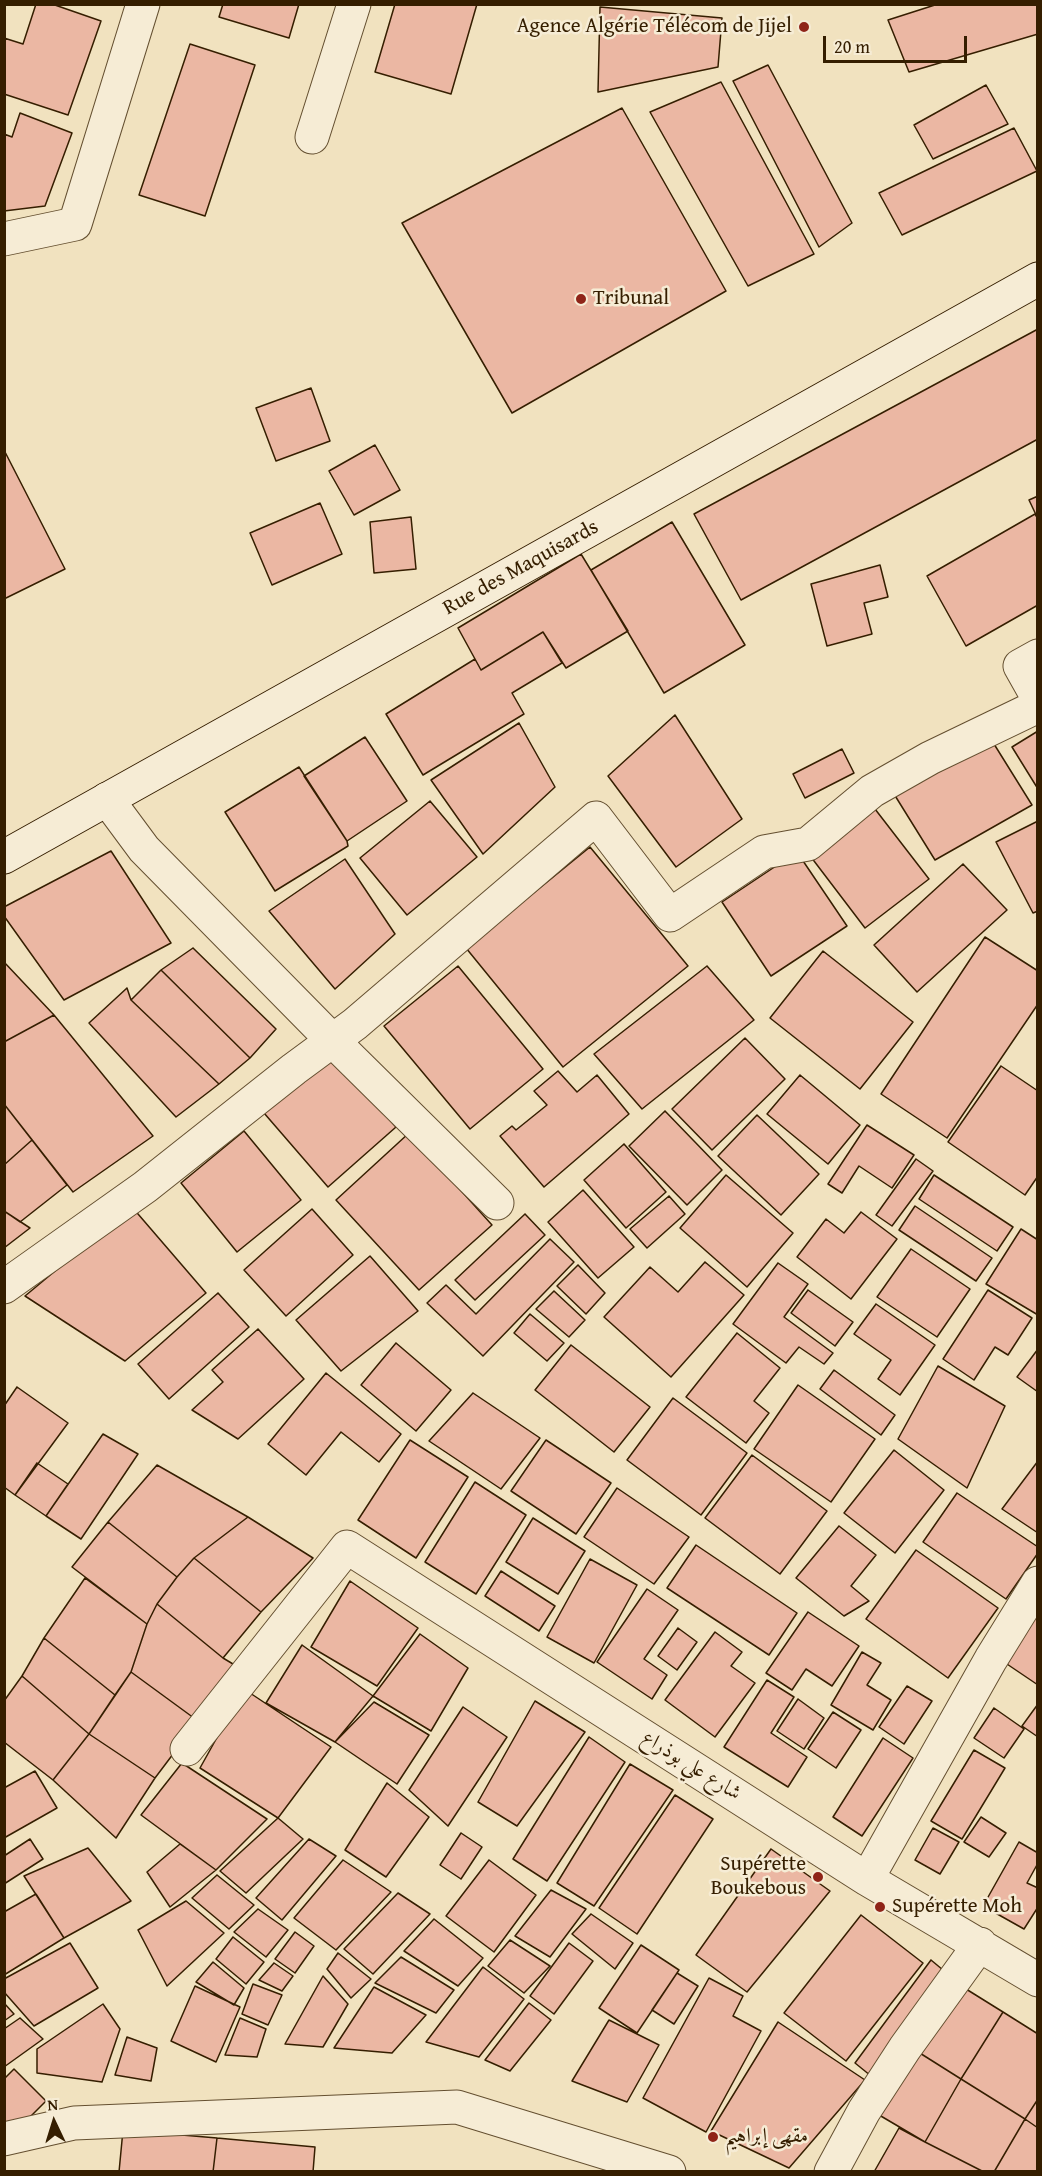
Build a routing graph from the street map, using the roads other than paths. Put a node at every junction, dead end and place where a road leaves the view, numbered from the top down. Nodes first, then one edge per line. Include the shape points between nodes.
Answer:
1 (143, 4) edge
2 (354, 4) edge
3 (312, 137) dead end
4 (4, 239) edge
5 (1038, 279) edge
6 (1038, 656) edge
7 (1038, 698) edge
8 (1038, 706) edge
9 (107, 799) junction
10 (4, 857) edge
11 (333, 1041) junction
12 (498, 1203) dead end
13 (4, 1287) edge
14 (1038, 1583) edge
15 (187, 1749) dead end
16 (867, 1879) junction
17 (980, 1944) junction
18 (1038, 1980) edge
19 (4, 2139) edge
20 (669, 2172) edge
21 (831, 2172) edge

1 - 4 street via 75,224
2 - 3 street
5 - 9 street, Rue des Maquisards
6 - 7 street via 1020,666
8 - 11 street via 872,791 808,844 764,852 670,915 596,818
9 - 10 street, Rue des Maquisards
9 - 11 street via 144,849
11 - 12 street
11 - 13 street via 145,1186
14 - 16 street
15 - 16 street, شارع علي بوذراع via 347,1547
16 - 17 street, شارع علي بوذراع
17 - 18 street, شارع علي بوذراع
17 - 21 street via 875,2093
19 - 20 street via 74,2123 457,2107

